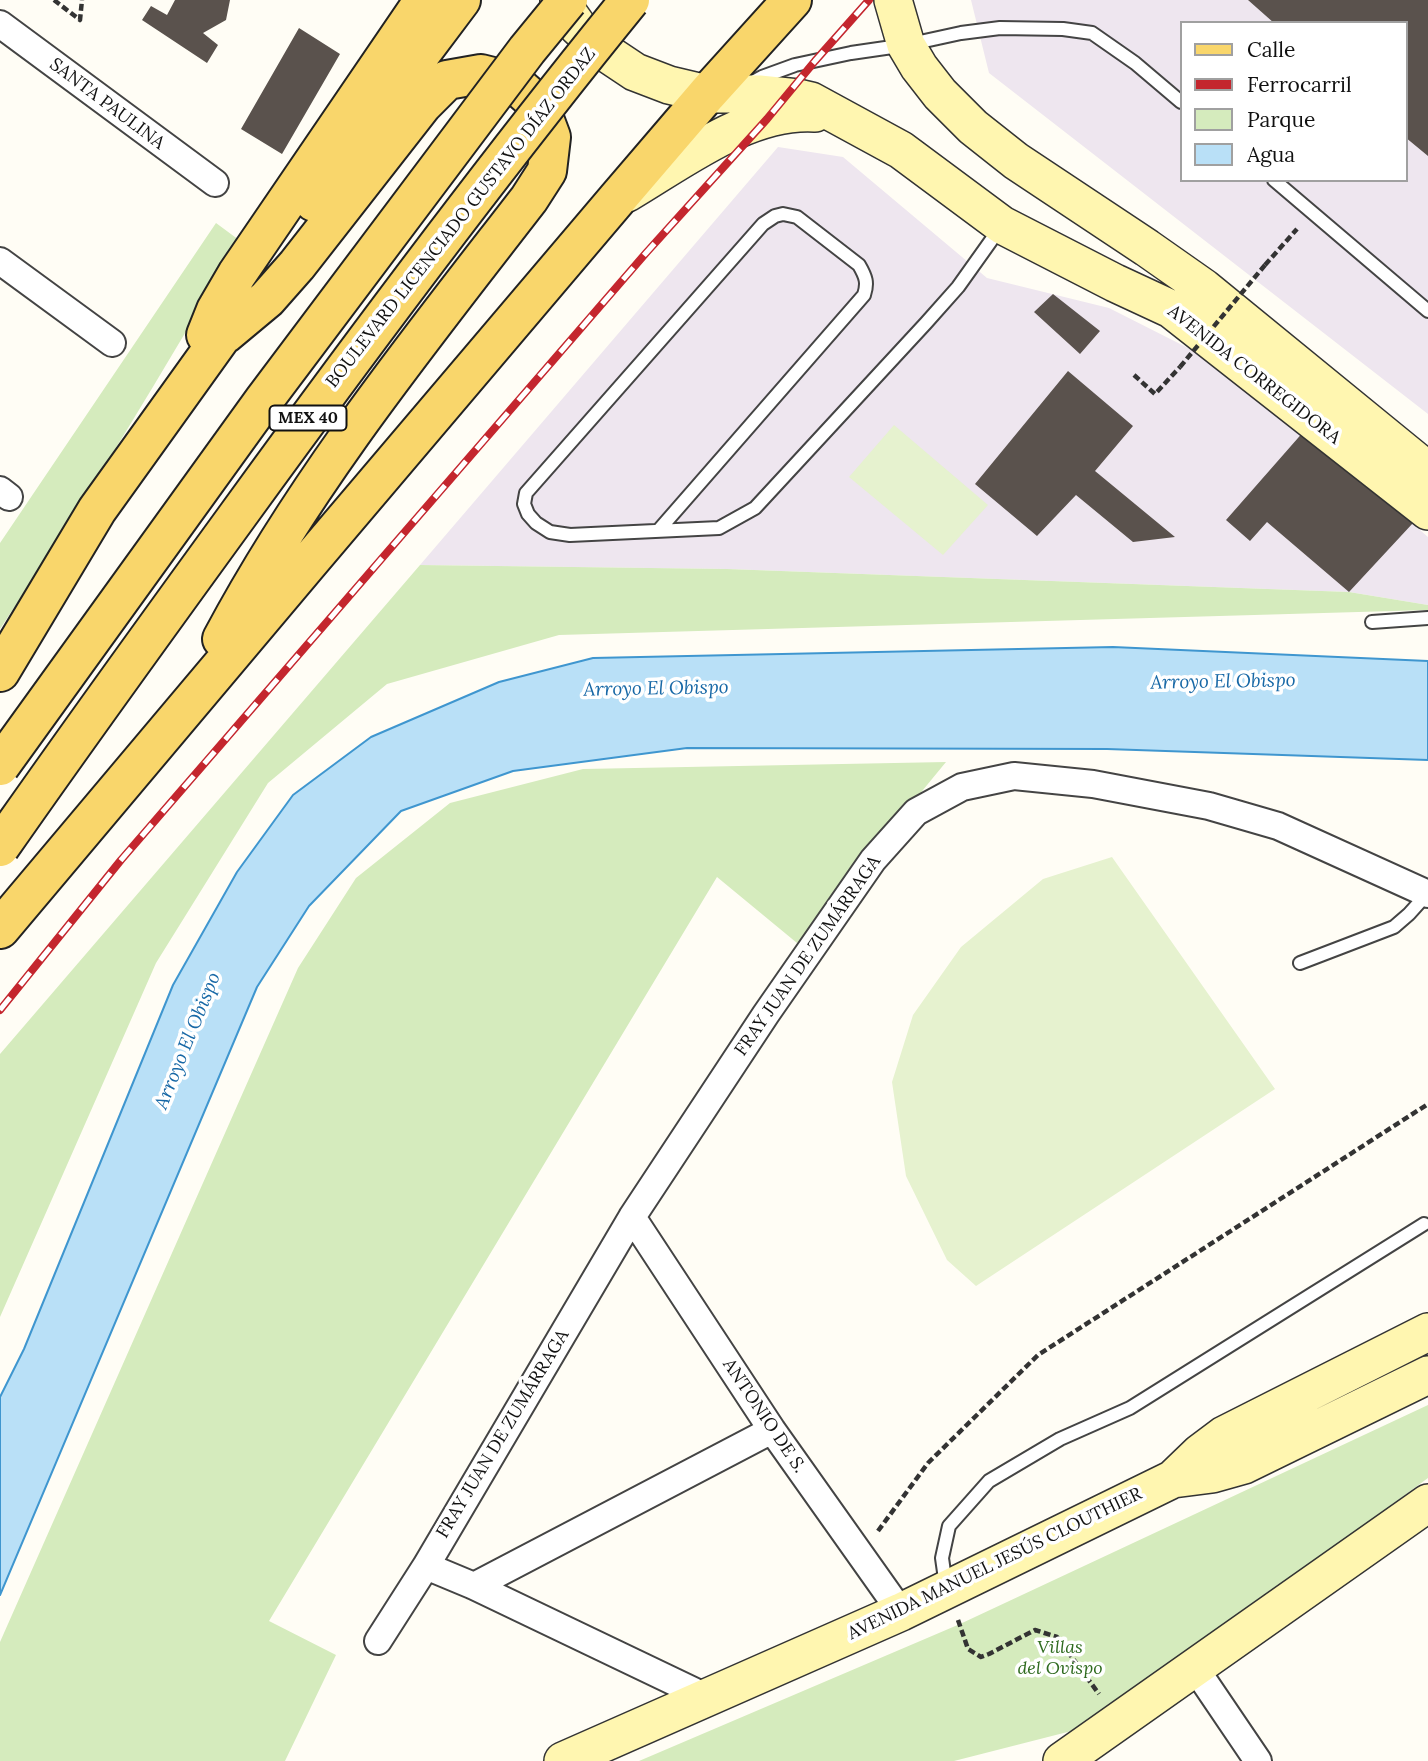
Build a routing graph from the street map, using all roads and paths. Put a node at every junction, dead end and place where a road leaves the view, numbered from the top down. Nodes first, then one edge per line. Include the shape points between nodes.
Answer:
1 (54, 0) edge
2 (82, 0) edge
3 (461, 0) edge
4 (559, 0) edge
5 (568, 0) edge
6 (631, 0) edge
7 (792, 0) edge
8 (893, 0) edge
9 (413, 9) edge
10 (0, 24) edge
11 (906, 46) junction
12 (720, 94) junction
13 (1180, 101) edge
14 (833, 114) junction
15 (1276, 182) edge
16 (215, 183) dead end
17 (617, 199) junction
18 (1312, 212) junction
19 (1002, 225) junction
20 (0, 261) edge
21 (1428, 311) edge
22 (225, 334) junction
23 (112, 343) dead end
24 (199, 367) junction
25 (1134, 375) dead end
26 (1428, 471) edge
27 (1428, 511) edge
28 (658, 531) junction
29 (1428, 618) edge
30 (1372, 622) dead end
31 (0, 672) edge
32 (184, 710) junction
33 (0, 766) edge
34 (0, 847) edge
35 (1427, 894) edge
36 (0, 929) edge
37 (1300, 963) dead end
38 (1428, 1104) edge
39 (632, 1217) junction
40 (1424, 1224) dead end
41 (1428, 1332) edge
42 (1428, 1375) edge
43 (772, 1430) junction
44 (1173, 1479) junction
45 (1428, 1503) edge
46 (861, 1556) junction
47 (426, 1566) junction
48 (474, 1586) junction
49 (947, 1590) junction
50 (901, 1612) junction
51 (378, 1641) dead end
52 (1195, 1668) junction
53 (708, 1698) junction
54 (1119, 1721) junction
55 (563, 1761) edge
56 (1062, 1761) edge
57 (1258, 1761) edge

1 - 2 path via 80,20
3 - 22 main road via 292,233
4 - 12 street, AVENIDA CORREGIDORA via 578,27 635,72 669,85
5 - 33 main road, MEX 40, bridge via 264,400
6 - 34 main road, BOULEVARD LICENCIADO GUSTAVO DÍAZ ORDAZ / MEX 40, bridge via 565,79 329,389
7 - 12 main road
8 - 11 street, AVENIDA CORREGIDORA
9 - 24 main road via 237,274 204,339
10 - 16 street, SANTA PAULINA
11 - 12 lane via 795,65
11 - 13 lane via 1000,28 1092,33
11 - 26 street, AVENIDA CORREGIDORA via 940,94 973,127 1203,288
12 - 14 street, AVENIDA CORREGIDORA via 798,98
12 - 17 main road
14 - 17 street via 801,112 730,132
14 - 19 street, AVENIDA CORREGIDORA via 901,150
15 - 18 lane
17 - 32 main road
18 - 21 lane
18 - 25 path, bridge via 1155,394
19 - 27 street, AVENIDA CORREGIDORA via 1171,309
19 - 28 lane via 926,323 755,508 719,528
20 - 23 street
22 - 24 main road
22 - 32 main road via 267,299 447,80 492,76 513,82 539,105 551,136 547,171 309,494 235,614
24 - 31 main road via 97,510
28 - 28 lane via 550,532 528,514 526,493 763,224 783,214 797,216 859,265 866,277 864,295
29 - 30 lane
32 - 36 main road
35 - 37 lane via 1394,927
35 - 39 street, FRAY JUAN DE ZUMÁRRAGA via 1278,826 1209,806 1093,784 1014,776 962,787 916,813 873,860
38 - 46 path via 1038,1355 928,1463
39 - 43 street, ANTONIO DE S.
39 - 47 street, FRAY JUAN DE ZUMÁRRAGA
40 - 49 lane via 1130,1408 1060,1439 989,1481 949,1526 942,1558
41 - 44 street via 1224,1435
42 - 44 street, AVENIDA MANUEL JESÚS CLOUTHIER via 1244,1465
43 - 46 street, ANTONIO DE S.
43 - 48 street
44 - 49 street, AVENIDA MANUEL JESÚS CLOUTHIER
45 - 52 street
46 - 50 street, ANTONIO DE S.
47 - 48 street
47 - 51 street, FRAY JUAN DE ZUMÁRRAGA
48 - 53 street
49 - 50 street, AVENIDA MANUEL JESÚS CLOUTHIER
49 - 54 path via 968,1649 974,1654 989,1654 1035,1630 1057,1637
50 - 53 street, AVENIDA MANUEL JESÚS CLOUTHIER
52 - 54 street
52 - 57 street
53 - 55 street, AVENIDA MANUEL JESÚS CLOUTHIER
54 - 56 street

